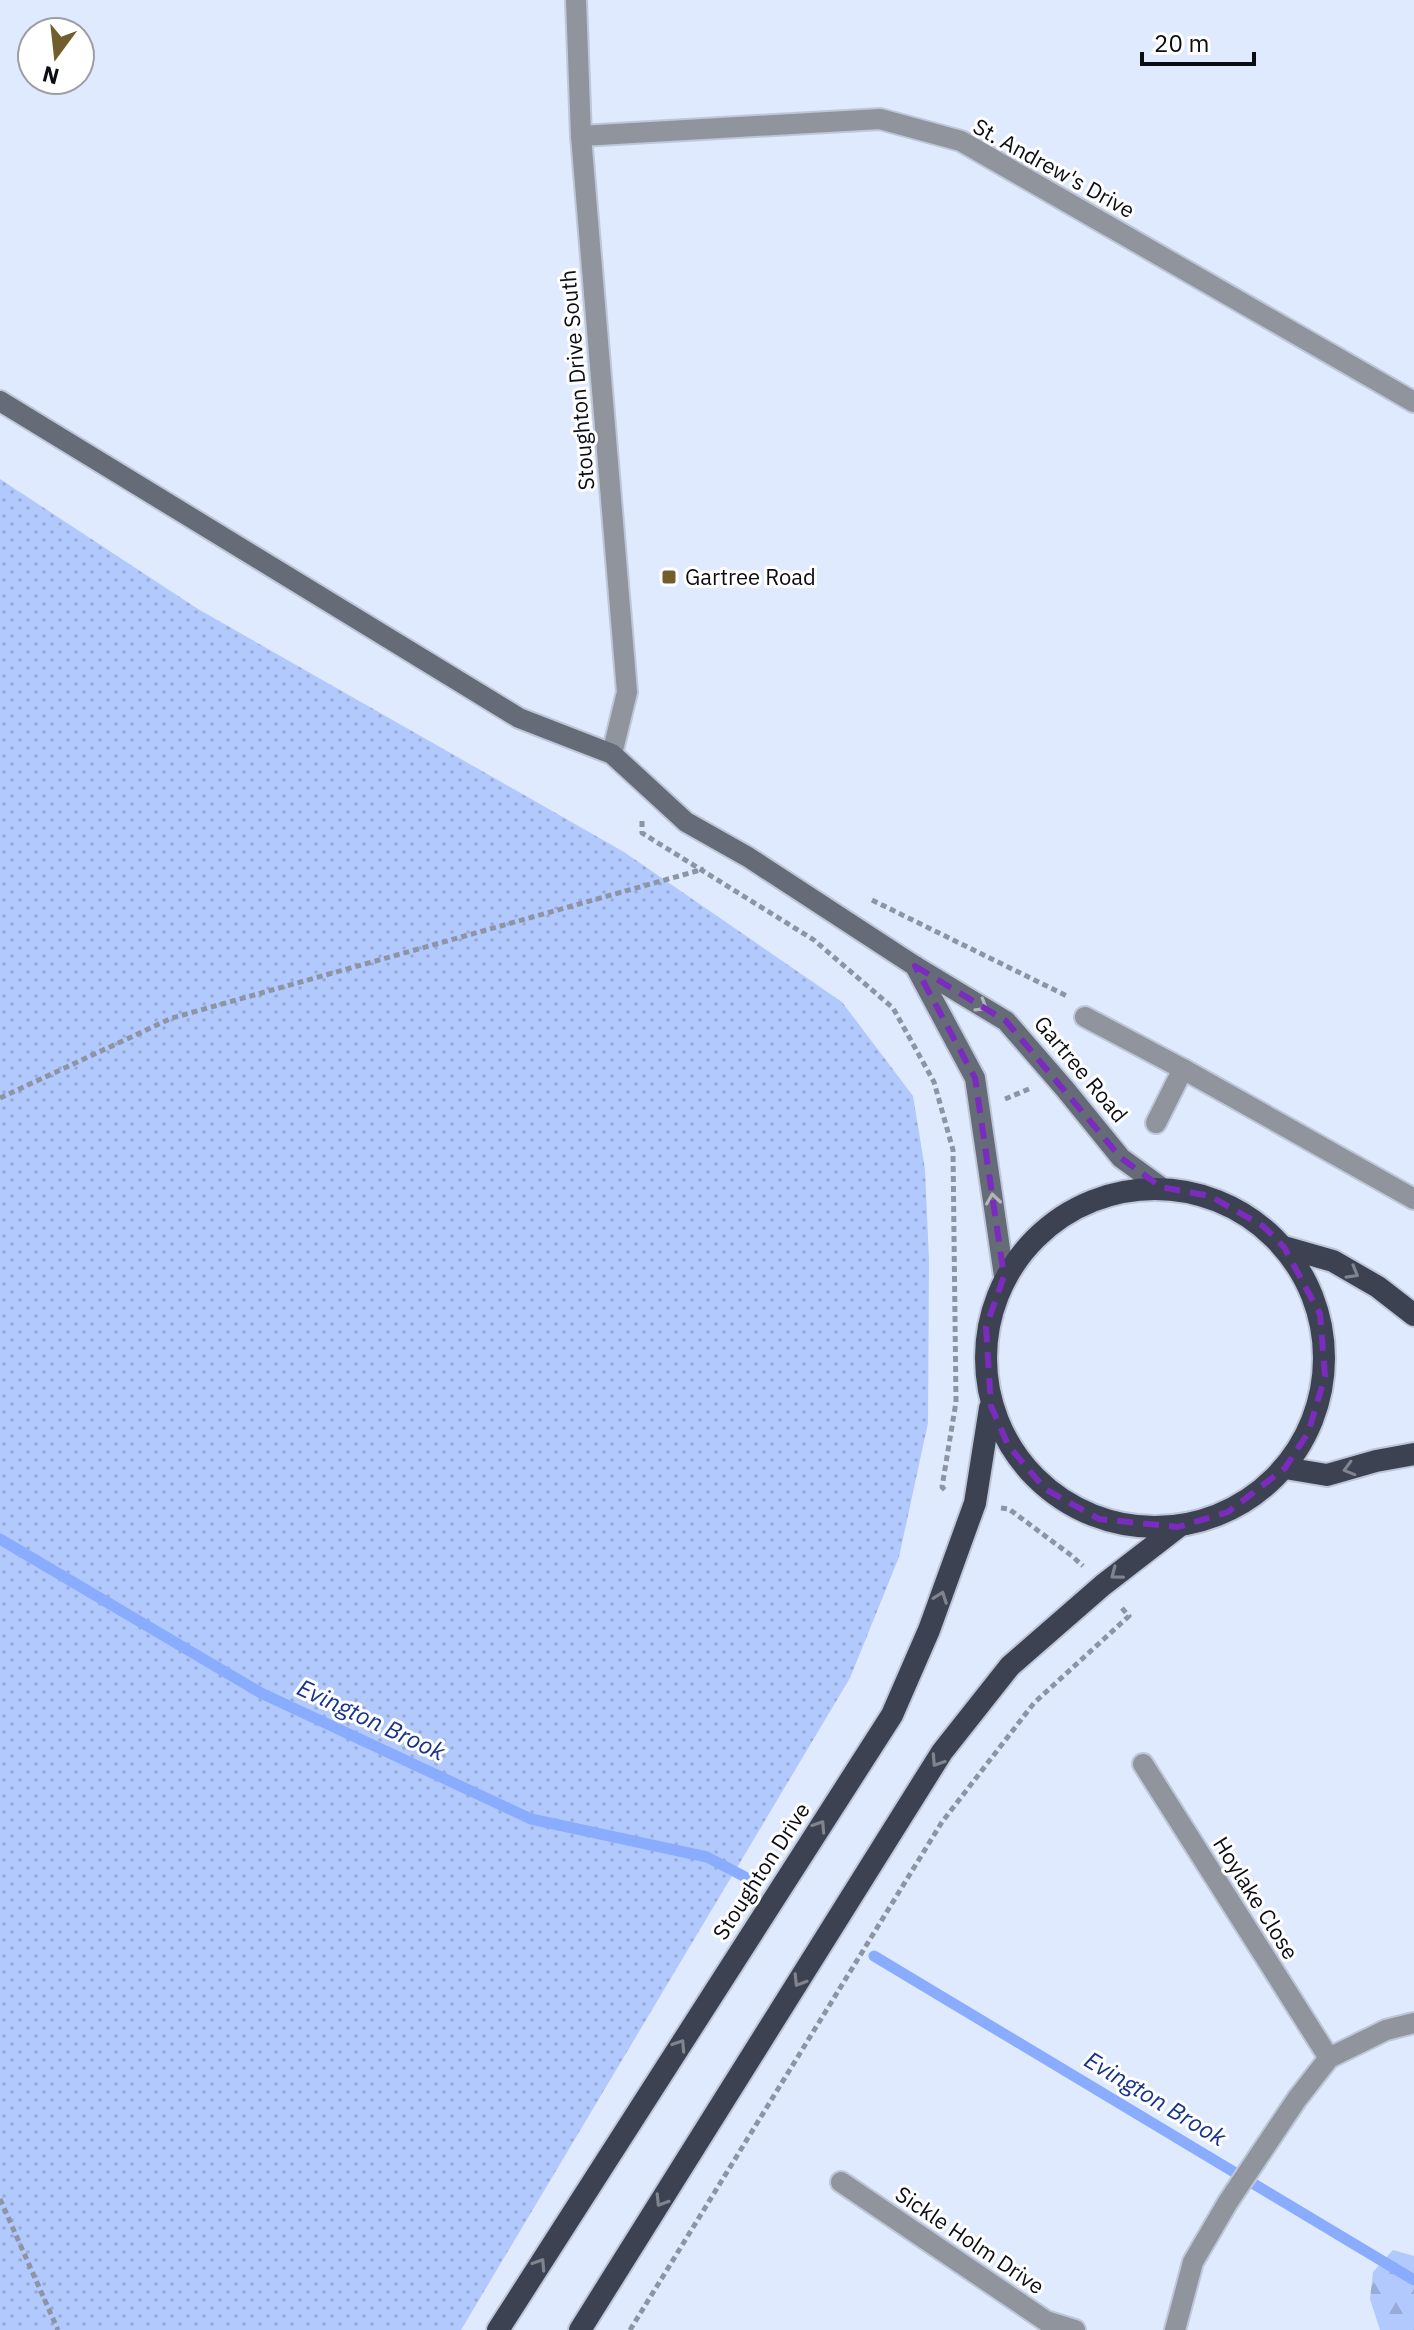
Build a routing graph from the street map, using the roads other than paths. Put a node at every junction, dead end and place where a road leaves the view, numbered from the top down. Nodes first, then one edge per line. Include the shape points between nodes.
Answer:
1 (576, 0) edge
2 (581, 136) junction
3 (0, 401) edge
4 (1414, 402) edge
5 (612, 754) junction
6 (915, 966) junction
7 (1085, 1017) road end
8 (1183, 1069) junction
9 (1156, 1123) dead end
10 (1161, 1187) junction
11 (1414, 1199) edge
12 (1284, 1247) junction
13 (1004, 1276) junction
14 (1414, 1315) edge
15 (991, 1406) junction
16 (1414, 1454) edge
17 (1285, 1468) junction
18 (1178, 1527) junction
19 (1143, 1764) dead end
20 (1414, 2023) edge
21 (1329, 2058) junction
22 (841, 2182) dead end
23 (498, 2330) edge
24 (580, 2330) edge
25 (1075, 2330) edge
26 (1175, 2330) edge

1 - 2 street, Stoughton Drive South
2 - 4 street, St. Andrew's Drive via 880,119 961,141
2 - 5 street, Stoughton Drive South via 627,692
3 - 5 main road, Gartree Road via 519,718
5 - 6 main road, Gartree Road via 686,822
6 -> 10 main road, Gartree Road via 1006,1021 1121,1158
13 -> 6 main road, Gartree Road via 975,1078
7 - 8 street, Gartree Road
8 - 9 street, Gartree Road
8 - 11 street, Gartree Road
10 - 12 highway via 1210,1196 1263,1226
10 - 13 highway via 1118,1191 1053,1221
12 -> 14 highway via 1333,1261
12 - 17 highway via 1320,1314 1325,1376 1308,1433
13 - 15 highway via 986,1327
15 - 18 highway via 1008,1445 1045,1489 1099,1519
23 -> 15 highway, Stoughton Drive via 892,1715 975,1503
16 -> 17 highway via 1327,1475
17 - 18 highway via 1228,1512
18 -> 24 highway via 1010,1666 942,1752
19 - 21 street, Hoylake Close
20 - 21 street via 1386,2030
21 - 26 street via 1228,2202 1193,2262
22 - 25 street, Sickle Holm Drive via 1046,2321

